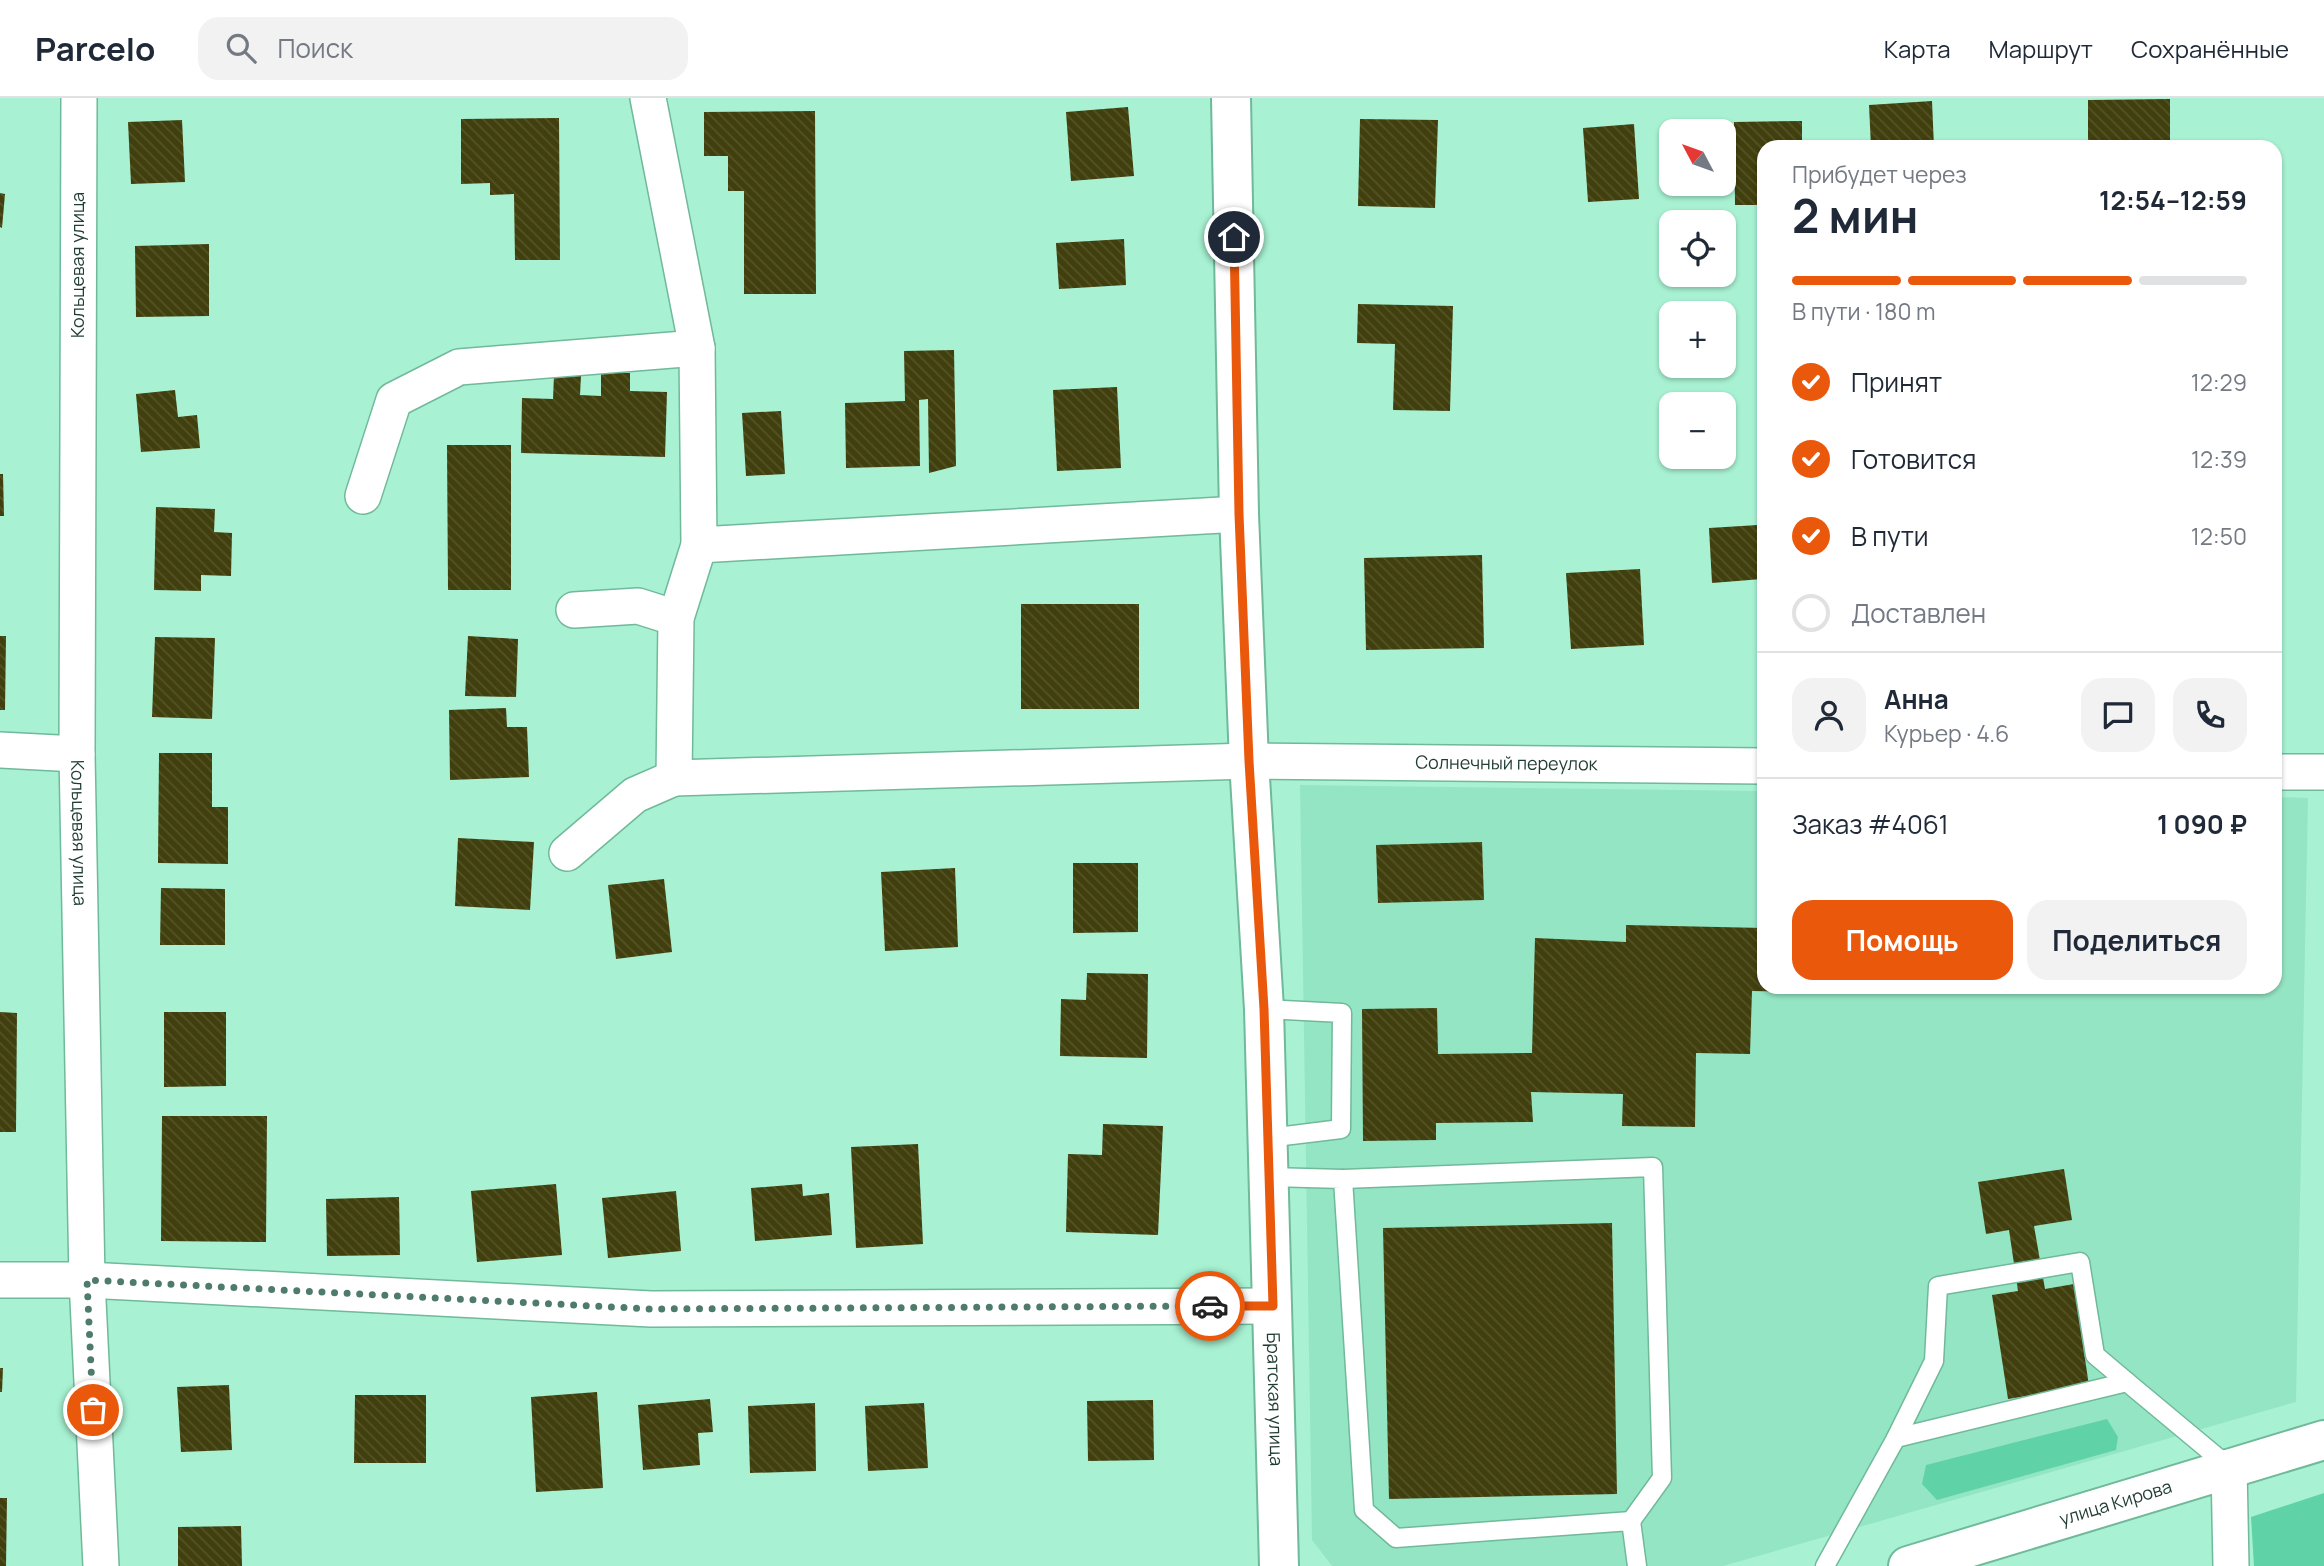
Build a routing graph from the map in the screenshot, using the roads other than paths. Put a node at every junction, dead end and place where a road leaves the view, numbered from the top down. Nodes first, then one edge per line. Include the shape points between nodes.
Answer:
1 (79, 98) edge
2 (648, 98) edge
3 (1231, 98) edge
4 (697, 348) junction
5 (363, 496) dead end
6 (1239, 514) junction
7 (699, 545) junction
8 (574, 610) dead end
9 (676, 618) junction
10 (0, 750) edge
11 (76, 754) junction
12 (1249, 761) junction
13 (1757, 766) edge
14 (2282, 772) edge
15 (2324, 772) edge
16 (674, 778) junction
17 (567, 853) dead end
18 (1264, 1009) junction
19 (1268, 1138) junction
20 (1269, 1177) junction
21 (1343, 1179) junction
22 (0, 1280) edge
23 (87, 1280) junction
24 (1273, 1306) junction
25 (2127, 1382) junction
26 (1896, 1438) junction
27 (2324, 1440) edge
28 (2229, 1467) junction
29 (1631, 1521) junction
30 (101, 1566) edge
31 (1279, 1566) edge
32 (1637, 1566) edge
33 (1825, 1566) edge
34 (1908, 1566) edge
35 (2231, 1566) edge

1 - 11 street, Кольцевая улица
2 - 4 street
3 - 6 main road, Братская улица
4 - 5 street via 458,367 394,400
4 - 7 street
6 - 7 street
6 - 12 main road, Братская улица
7 - 9 street
8 - 9 street via 638,606
9 - 16 street
10 - 11 street
11 - 23 street, Кольцевая улица
12 - 13 street, Солнечный переулок
12 - 16 street, Солнечный переулок
12 - 18 main road, Братская улица
14 - 15 street
16 - 17 street via 635,795
18 - 19 main road, Братская улица
18 - 19 lane via 1342,1013 1341,1129
19 - 20 main road, Братская улица
20 - 21 lane
20 - 24 main road, Братская улица
21 - 29 lane via 1364,1510 1396,1538
21 - 29 lane via 1653,1167 1662,1478
22 - 23 street
23 - 24 street via 651,1309
23 - 30 street, Кольцевая улица
24 - 31 main road, Братская улица
25 - 26 lane
25 - 26 lane via 2095,1355 2080,1262 1938,1286 1934,1361
25 - 28 lane
26 - 33 lane
27 - 28 main road, улица Кирова
28 - 34 main road, улица Кирова
28 - 35 street
29 - 32 lane

